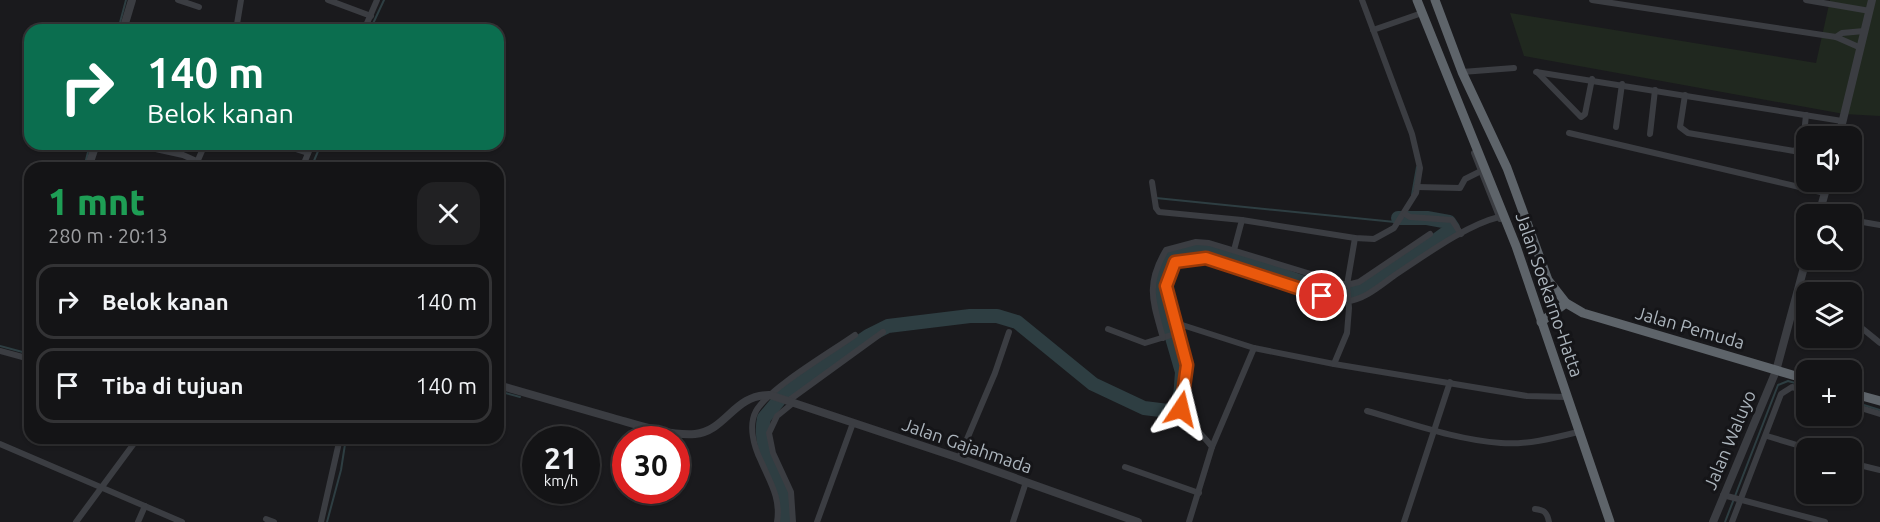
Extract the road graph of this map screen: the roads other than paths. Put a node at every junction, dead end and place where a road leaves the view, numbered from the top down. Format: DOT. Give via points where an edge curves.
graph roads {
  1 [pos="132,0"];
  2 [pos="178,0"];
  3 [pos="241,0"];
  4 [pos="328,0"];
  5 [pos="377,0"];
  6 [pos="1362,0"];
  7 [pos="1417,0"];
  8 [pos="1435,0"];
  9 [pos="1592,0"];
  10 [pos="1806,0"];
  11 [pos="1872,0"];
  12 [pos="199,7"];
  13 [pos="1870,11"];
  14 [pos="1422,13"];
  15 [pos="371,16"];
  16 [pos="125,24"];
  17 [pos="237,24"];
  18 [pos="367,24"];
  19 [pos="1373,30"];
  20 [pos="1864,31"];
  21 [pos="1836,37"];
  22 [pos="1861,48"];
  23 [pos="1514,68"];
  24 [pos="1462,72"];
  25 [pos="1592,79"];
  26 [pos="1622,84"];
  27 [pos="1655,90"];
  28 [pos="1685,94"];
  29 [pos="1806,115"];
  30 [pos="1842,121"];
  31 [pos="1841,126"];
  32 [pos="1616,128"];
  33 [pos="1569,133"];
  34 [pos="1650,134"];
  35 [pos="157,150"];
  36 [pos="202,150"];
  37 [pos="299,150"];
  38 [pos="309,150"];
  39 [pos="308,153"];
  40 [pos="198,160"];
  41 [pos="202,162"];
  42 [pos="305,162"];
  43 [pos="1485,177"];
  44 [pos="1152,182"];
  45 [pos="1418,187"];
  46 [pos="1825,193"];
  47 [pos="1821,204"];
  48 [pos="1499,212"];
  49 [pos="1403,217"];
  50 [pos="1242,220"];
  51 [pos="1862,222"];
  52 [pos="1880,225"];
  53 [pos="1460,232"];
  54 [pos="1430,234"];
  55 [pos="1355,238"];
  56 [pos="1234,250"];
  57 [pos="1167,251"];
  58 [pos="1174,262"];
  59 [pos="1803,270"];
  60 [pos="1346,286"];
  61 [pos="1346,299"];
  62 [pos="1566,303"];
  63 [pos="1541,322"];
  64 [pos="1176,323"];
  65 [pos="1108,329"];
  66 [pos="1863,329"];
  67 [pos="883,332"];
  68 [pos="1009,332"];
  69 [pos="1177,333"];
  70 [pos="855,335"];
  71 [pos="1164,338"];
  72 [pos="1880,343"];
  73 [pos="1254,348"];
  74 [pos="0,351"];
  75 [pos="24,357"];
  76 [pos="1335,364"];
  77 [pos="1776,370"];
  78 [pos="1796,377"];
  79 [pos="1450,382"];
  80 [pos="504,387"];
  81 [pos="1796,388"];
  82 [pos="1862,396"];
  83 [pos="1566,397"];
  84 [pos="767,400"];
  85 [pos="1880,401"];
  86 [pos="788,402"];
  87 [pos="1862,408"];
  88 [pos="1367,411"];
  89 [pos="1880,414"];
  90 [pos="851,429"];
  91 [pos="1436,430"];
  92 [pos="1578,432"];
  93 [pos="1767,436"];
  94 [pos="0,444"];
  95 [pos="131,444"];
  96 [pos="339,444"];
  97 [pos="1796,445"];
  98 [pos="1212,447"];
  99 [pos="958,458"];
  100 [pos="1862,466"];
  101 [pos="1125,467"];
  102 [pos="1880,470"];
  103 [pos="100,487"];
  104 [pos="1023,487"];
  105 [pos="1199,493"];
  106 [pos="1726,496"];
  107 [pos="1739,500"];
  108 [pos="145,506"];
  109 [pos="1534,509"];
  110 [pos="164,514"];
  111 [pos="266,519"];
  112 [pos="1189,521"];
  113 [pos="76,522"];
  114 [pos="138,522"];
  115 [pos="161,522"];
  116 [pos="182,522"];
  117 [pos="274,522"];
  118 [pos="321,522"];
  119 [pos="777,522"];
  120 [pos="793,522"];
  121 [pos="817,522"];
  122 [pos="1013,522"];
  123 [pos="1138,522"];
  124 [pos="1404,522"];
  125 [pos="1549,522"];
  126 [pos="1610,522"];
  127 [pos="1713,522"];
  128 [pos="1732,522"];
  129 [pos="1825,522"];
  1 -- 16 [label="street"];
  2 -- 12 [label="street"];
  3 -- 17 [label="street"];
  4 -- 15 [label="street"];
  5 -- 15 [label="street"];
  6 -- 19 [label="street"];
  7 -- 14 [label="highway, Jalan Soekarno-Hatta"];
  8 -- 24 [label="highway, Jalan Soekarno-Hatta"];
  9 -- 21 [label="street"];
  10 -- 13 [label="street"];
  11 -- 13 [label="street"];
  13 -- 20 [label="street"];
  14 -- 19 [label="street"];
  14 -- 43 [label="highway, Jalan Soekarno-Hatta"];
  15 -- 18 [label="street"];
  19 -- 45 [label="street" via="1412,134 1420,165"];
  20 -- 21 [label="street"];
  20 -- 22 [label="street"];
  21 -- 22 [label="street"];
  22 -- 30 [label="street"];
  23 -- 24 [label="street"];
  24 -- 62 [label="highway, Jalan Soekarno-Hatta" via="1519,199 1548,280"];
  25 -- 25 [label="street" via="1548,73 1536,72 1581,117 1586,114"];
  25 -- 26 [label="street"];
  26 -- 27 [label="street"];
  26 -- 32 [label="street"];
  27 -- 28 [label="street"];
  27 -- 34 [label="street"];
  28 -- 29 [label="street"];
  28 -- 29 [label="street" via="1680,128 1688,133 1794,151 1803,144"];
  29 -- 30 [label="street"];
  30 -- 31 [label="street"];
  33 -- 46 [label="street"];
  35 -- 40 [label="street"];
  36 -- 40 [label="street"];
  37 -- 39 [label="street"];
  38 -- 39 [label="street"];
  39 -- 42 [label="street"];
  40 -- 41 [label="street"];
  43 -- 45 [label="street" via="1465,179 1460,188"];
  43 -- 48 [label="highway, Jalan Soekarno-Hatta"];
  44 -- 50 [label="street" via="1159,212"];
  45 -- 49 [label="street"];
  46 -- 47 [label="street"];
  48 -- 53 [label="street"];
  48 -- 63 [label="highway, Jalan Soekarno-Hatta"];
  49 -- 53 [label="street" via="1452,220"];
  49 -- 55 [label="street" via="1383,236"];
  50 -- 55 [label="street"];
  50 -- 56 [label="street"];
  51 -- 52 [label="street"];
  53 -- 61 [label="street" via="1373,290 1357,299"];
  54 -- 60 [label="street" via="1359,282"];
  55 -- 60 [label="street"];
  56 -- 57 [label="street" via="1196,242"];
  56 -- 60 [label="street"];
  57 -- 58 [label="street"];
  57 -- 71 [label="street" via="1151,286"];
  58 -- 61 [label="street" via="1206,258 1322,296"];
  58 -- 64 [label="street" via="1166,286"];
  59 -- 77 [label="street, Jalan Waluyo"];
  60 -- 61 [label="street"];
  61 -- 76 [label="street" via="1347,333"];
  62 -- 63 [label="highway"];
  62 -- 77 [label="highway, Jalan Pemuda" via="1583,314"];
  63 -- 83 [label="highway, Jalan Soekarno-Hatta"];
  64 -- 69 [label="street"];
  64 -- 73 [label="street"];
  65 -- 71 [label="street" via="1145,343"];
  66 -- 72 [label="street"];
  67 -- 86 [label="street"];
  68 -- 99 [label="street"];
  69 -- 71 [label="street"];
  69 -- 98 [label="street" via="1188,372 1181,409"];
  70 -- 84 [label="street"];
  73 -- 76 [label="street"];
  73 -- 98 [label="street"];
  74 -- 75 [label="street"];
  76 -- 79 [label="street"];
  77 -- 78 [label="highway, Jalan Pemuda"];
  77 -- 106 [label="street, Jalan Waluyo"];
  79 -- 83 [label="street" via="1527,396"];
  79 -- 91 [label="street"];
  80 -- 84 [label="street" via="647,427 695,434 706,431 746,399 755,395"];
  81 -- 93 [label="street" via="1784,390"];
  82 -- 85 [label="highway"];
  83 -- 92 [label="highway, Jalan Soekarno-Hatta"];
  84 -- 86 [label="street, Jalan Gajahmada"];
  84 -- 119 [label="street" via="753,419 753,436 776,493"];
  86 -- 90 [label="street, Jalan Gajahmada"];
  86 -- 120 [label="street" via="769,433 773,453 791,492"];
  87 -- 89 [label="street"];
  88 -- 91 [label="street"];
  90 -- 99 [label="street, Jalan Gajahmada"];
  90 -- 121 [label="street"];
  91 -- 92 [label="street" via="1501,443 1551,439"];
  91 -- 124 [label="street"];
  92 -- 126 [label="highway, Jalan Soekarno-Hatta"];
  93 -- 97 [label="street"];
  93 -- 107 [label="street"];
  94 -- 103 [label="street"];
  95 -- 103 [label="street"];
  96 -- 118 [label="street"];
  98 -- 105 [label="street"];
  99 -- 104 [label="street, Jalan Gajahmada"];
  100 -- 102 [label="street"];
  101 -- 105 [label="street"];
  103 -- 108 [label="street"];
  103 -- 113 [label="street"];
  104 -- 122 [label="street"];
  104 -- 123 [label="street, Jalan Gajahmada"];
  105 -- 112 [label="street"];
  106 -- 107 [label="street"];
  106 -- 127 [label="street, Jalan Waluyo"];
  107 -- 128 [label="street"];
  107 -- 129 [label="street"];
  108 -- 110 [label="street"];
  108 -- 114 [label="street"];
  109 -- 125 [label="street" via="1548,514"];
  110 -- 115 [label="street"];
  110 -- 116 [label="street"];
  111 -- 117 [label="street"];
}
